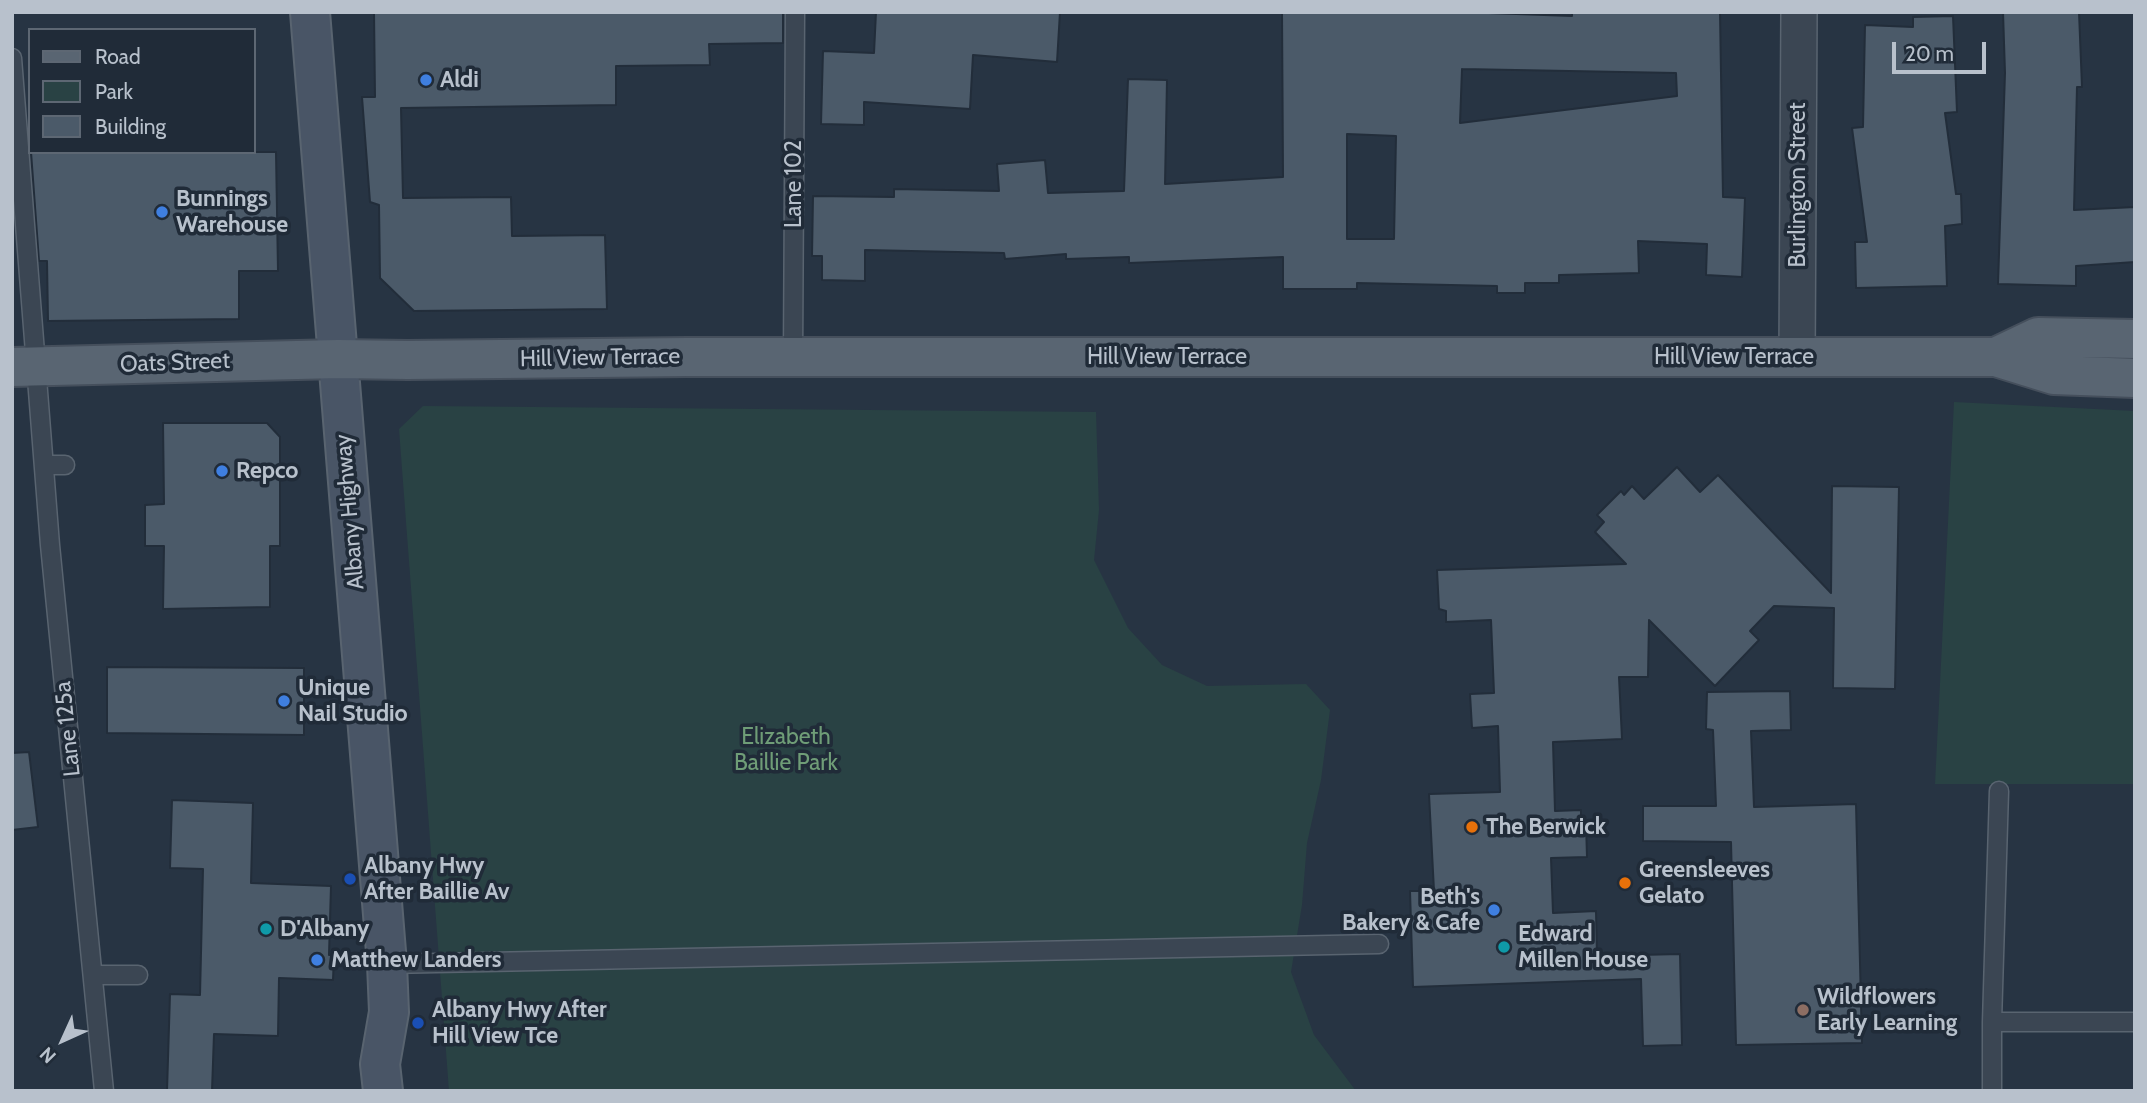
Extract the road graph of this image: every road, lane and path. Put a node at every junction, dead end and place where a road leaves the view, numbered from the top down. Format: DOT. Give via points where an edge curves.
graph roads {
  1 [pos="310,12"];
  2 [pos="795,12"];
  3 [pos="1799,12"];
  4 [pos="12,58"];
  5 [pos="2135,339"];
  6 [pos="793,357"];
  7 [pos="1797,357"];
  8 [pos="1996,357"];
  9 [pos="338,359"];
  10 [pos="25,367"];
  11 [pos="2135,378"];
  12 [pos="44,465"];
  13 [pos="65,465"];
  14 [pos="1999,791"];
  15 [pos="1379,944"];
  16 [pos="387,964"];
  17 [pos="93,975"];
  18 [pos="138,975"];
  19 [pos="389,1012"];
  20 [pos="2135,1022"];
  21 [pos="1992,1023"];
  22 [pos="104,1091"];
  23 [pos="383,1091"];
  24 [pos="410,1091"];
  25 [pos="1992,1091"];
  1 -- 9 [label="main road, Albany Highway"];
  2 -- 6 [label="lane, Lane 102"];
  3 -- 7 [label="street, Burlington Street"];
  4 -- 10 [label="lane, Lane 125a"];
  5 -- 8 [label="main road, Hill View Terrace" via="2038,337"];
  6 -- 7 [label="main road, Hill View Terrace"];
  6 -- 9 [label="main road, Hill View Terrace"];
  7 -- 8 [label="main road, Hill View Terrace"];
  8 -- 11 [label="main road, Hill View Terrace" via="2054,374"];
  9 -- 10 [label="main road, Oats Street"];
  9 -- 16 [label="main road, Albany Highway"];
  10 -- 12 [label="lane, Lane 125a"];
  12 -- 13 [label="lane"];
  12 -- 17 [label="lane, Lane 125a"];
  14 -- 21 [label="lane"];
  15 -- 16 [label="lane"];
  16 -- 19 [label="main road, Albany Highway"];
  17 -- 18 [label="lane"];
  17 -- 22 [label="lane, Lane 125a"];
  19 -- 23 [label="main road, Albany Highway" via="380,1064"];
  19 -- 24 [label="main road, Albany Highway" via="407,1062"];
  20 -- 21 [label="lane"];
  21 -- 25 [label="lane"];
}
